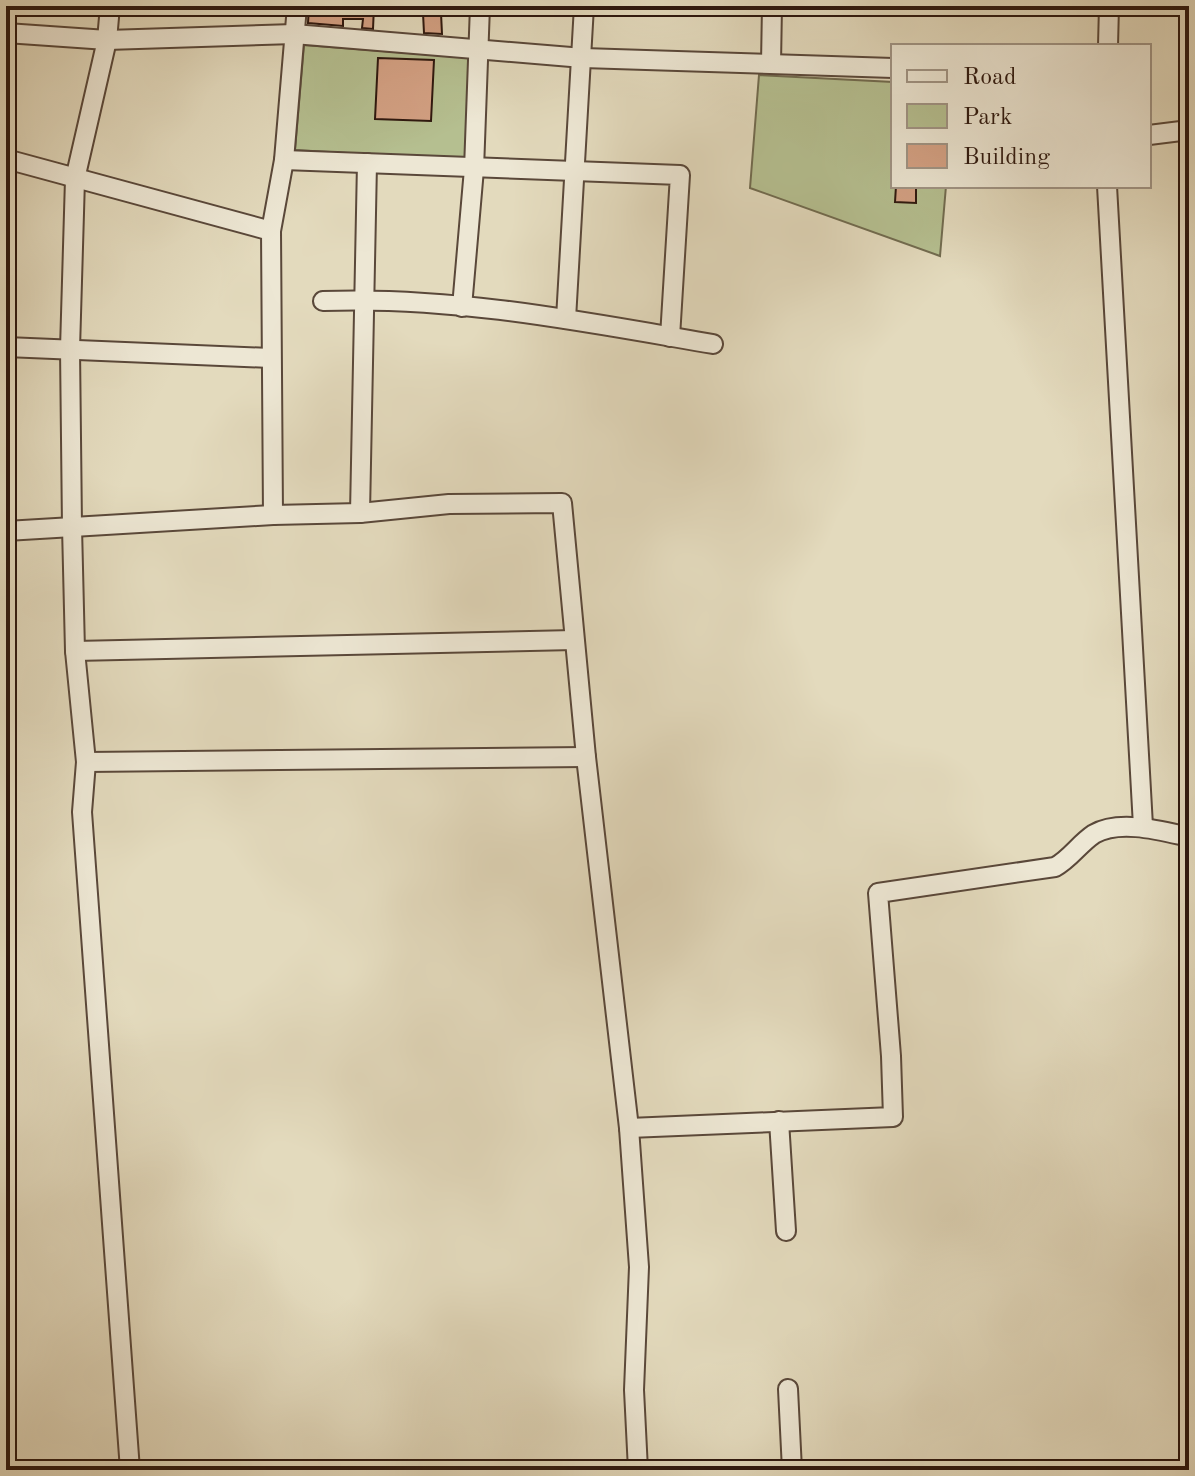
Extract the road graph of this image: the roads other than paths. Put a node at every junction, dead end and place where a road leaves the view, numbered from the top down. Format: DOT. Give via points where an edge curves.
graph roads {
  1 [pos="110,6"];
  2 [pos="297,6"];
  3 [pos="480,6"];
  4 [pos="584,6"];
  5 [pos="772,6"];
  6 [pos="1109,6"];
  7 [pos="6,33"];
  8 [pos="294,34"];
  9 [pos="107,40"];
  10 [pos="1108,44"];
  11 [pos="479,51"];
  12 [pos="583,58"];
  13 [pos="771,63"];
  14 [pos="891,68"];
  15 [pos="1189,130"];
  16 [pos="1151,135"];
  17 [pos="6,159"];
  18 [pos="284,160"];
  19 [pos="367,163"];
  20 [pos="474,169"];
  21 [pos="575,173"];
  22 [pos="75,179"];
  23 [pos="1107,188"];
  24 [pos="271,231"];
  25 [pos="364,299"];
  26 [pos="323,301"];
  27 [pos="462,307"];
  28 [pos="566,319"];
  29 [pos="670,337"];
  30 [pos="713,344"];
  31 [pos="6,347"];
  32 [pos="70,349"];
  33 [pos="270,358"];
  34 [pos="360,513"];
  35 [pos="273,515"];
  36 [pos="72,527"];
  37 [pos="6,531"];
  38 [pos="574,640"];
  39 [pos="75,651"];
  40 [pos="586,757"];
  41 [pos="86,762"];
  42 [pos="1143,826"];
  43 [pos="1189,837"];
  44 [pos="779,1121"];
  45 [pos="629,1128"];
  46 [pos="786,1231"];
  47 [pos="788,1389"];
  48 [pos="130,1470"];
  49 [pos="638,1470"];
  50 [pos="792,1470"];
  1 -- 9 [label="street"];
  2 -- 8 [label="street"];
  3 -- 11 [label="street"];
  4 -- 12 [label="street"];
  5 -- 13 [label="street"];
  6 -- 10 [label="street"];
  7 -- 9 [label="street"];
  8 -- 9 [label="street"];
  8 -- 11 [label="street"];
  8 -- 18 [label="street"];
  9 -- 22 [label="street"];
  11 -- 12 [label="street"];
  11 -- 20 [label="street"];
  12 -- 13 [label="street"];
  12 -- 21 [label="street"];
  13 -- 14 [label="street"];
  15 -- 16 [label="street"];
  17 -- 22 [label="street"];
  18 -- 19 [label="street"];
  18 -- 24 [label="street"];
  19 -- 20 [label="street"];
  19 -- 25 [label="street"];
  20 -- 21 [label="street"];
  20 -- 27 [label="street"];
  21 -- 28 [label="street"];
  21 -- 29 [label="street" via="680,175"];
  22 -- 24 [label="street"];
  22 -- 32 [label="street"];
  23 -- 42 [label="street"];
  24 -- 33 [label="street"];
  25 -- 26 [label="street"];
  25 -- 27 [label="street"];
  25 -- 34 [label="street"];
  27 -- 28 [label="street"];
  28 -- 29 [label="street"];
  29 -- 30 [label="street"];
  31 -- 32 [label="street"];
  32 -- 33 [label="street"];
  32 -- 36 [label="street"];
  33 -- 35 [label="street"];
  34 -- 35 [label="street"];
  34 -- 38 [label="street" via="449,504 562,503"];
  35 -- 36 [label="street"];
  36 -- 37 [label="street"];
  36 -- 39 [label="street"];
  38 -- 39 [label="street"];
  38 -- 40 [label="street"];
  39 -- 41 [label="street"];
  40 -- 41 [label="street"];
  40 -- 45 [label="street"];
  41 -- 48 [label="street" via="82,812"];
  42 -- 43 [label="street"];
  42 -- 44 [label="street" via="1097,832 1055,867 878,893 893,1117"];
  44 -- 45 [label="street"];
  44 -- 46 [label="street"];
  45 -- 49 [label="street" via="639,1267 634,1390"];
  47 -- 50 [label="street"];
}
